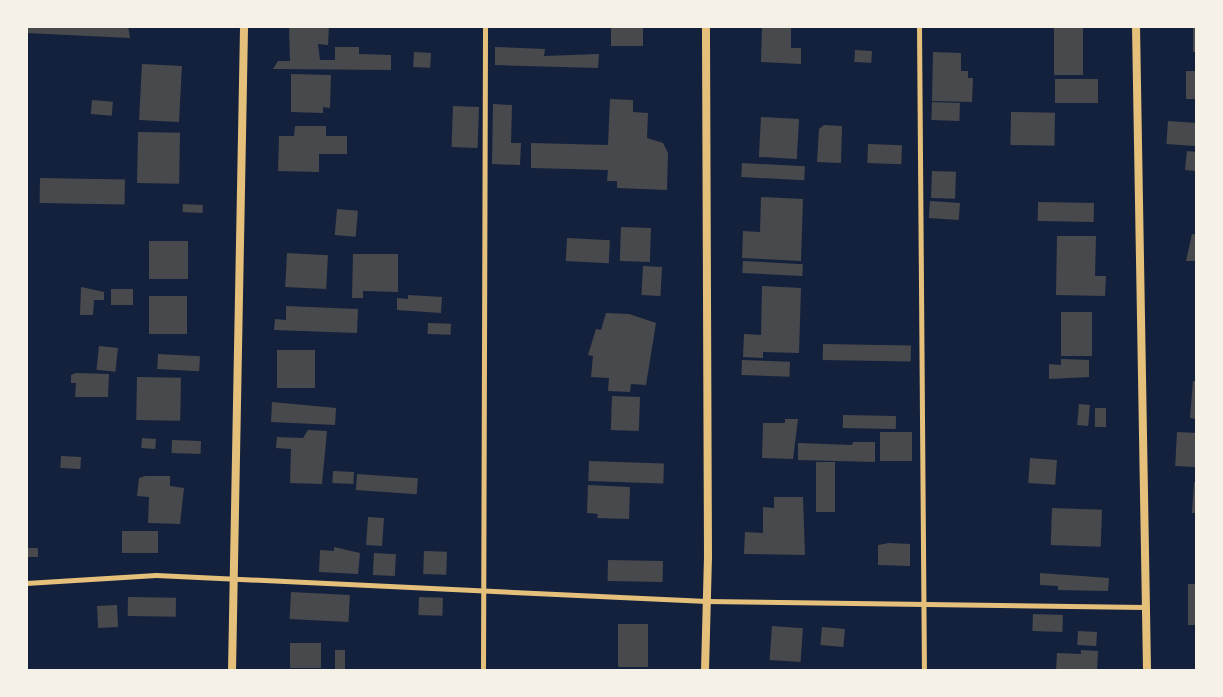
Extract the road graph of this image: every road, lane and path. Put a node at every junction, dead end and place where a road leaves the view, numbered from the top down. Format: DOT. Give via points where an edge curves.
graph roads {
  1 [pos="244,26"];
  2 [pos="485,26"];
  3 [pos="706,26"];
  4 [pos="919,26"];
  5 [pos="1136,26"];
  6 [pos="234,578"];
  7 [pos="26,583"];
  8 [pos="482,592"];
  9 [pos="706,601"];
  10 [pos="924,606"];
  11 [pos="1144,607"];
  12 [pos="232,671"];
  13 [pos="483,671"];
  14 [pos="705,671"];
  15 [pos="924,671"];
  16 [pos="1147,671"];
  1 -- 6 [label="street"];
  2 -- 8 [label="lane"];
  3 -- 9 [label="street"];
  4 -- 10 [label="lane"];
  5 -- 11 [label="street"];
  6 -- 7 [label="lane" via="156,575"];
  6 -- 8 [label="lane"];
  6 -- 12 [label="street"];
  8 -- 9 [label="lane"];
  8 -- 13 [label="lane"];
  9 -- 10 [label="lane"];
  9 -- 14 [label="street"];
  10 -- 11 [label="lane"];
  10 -- 15 [label="lane"];
  11 -- 16 [label="street"];
}
